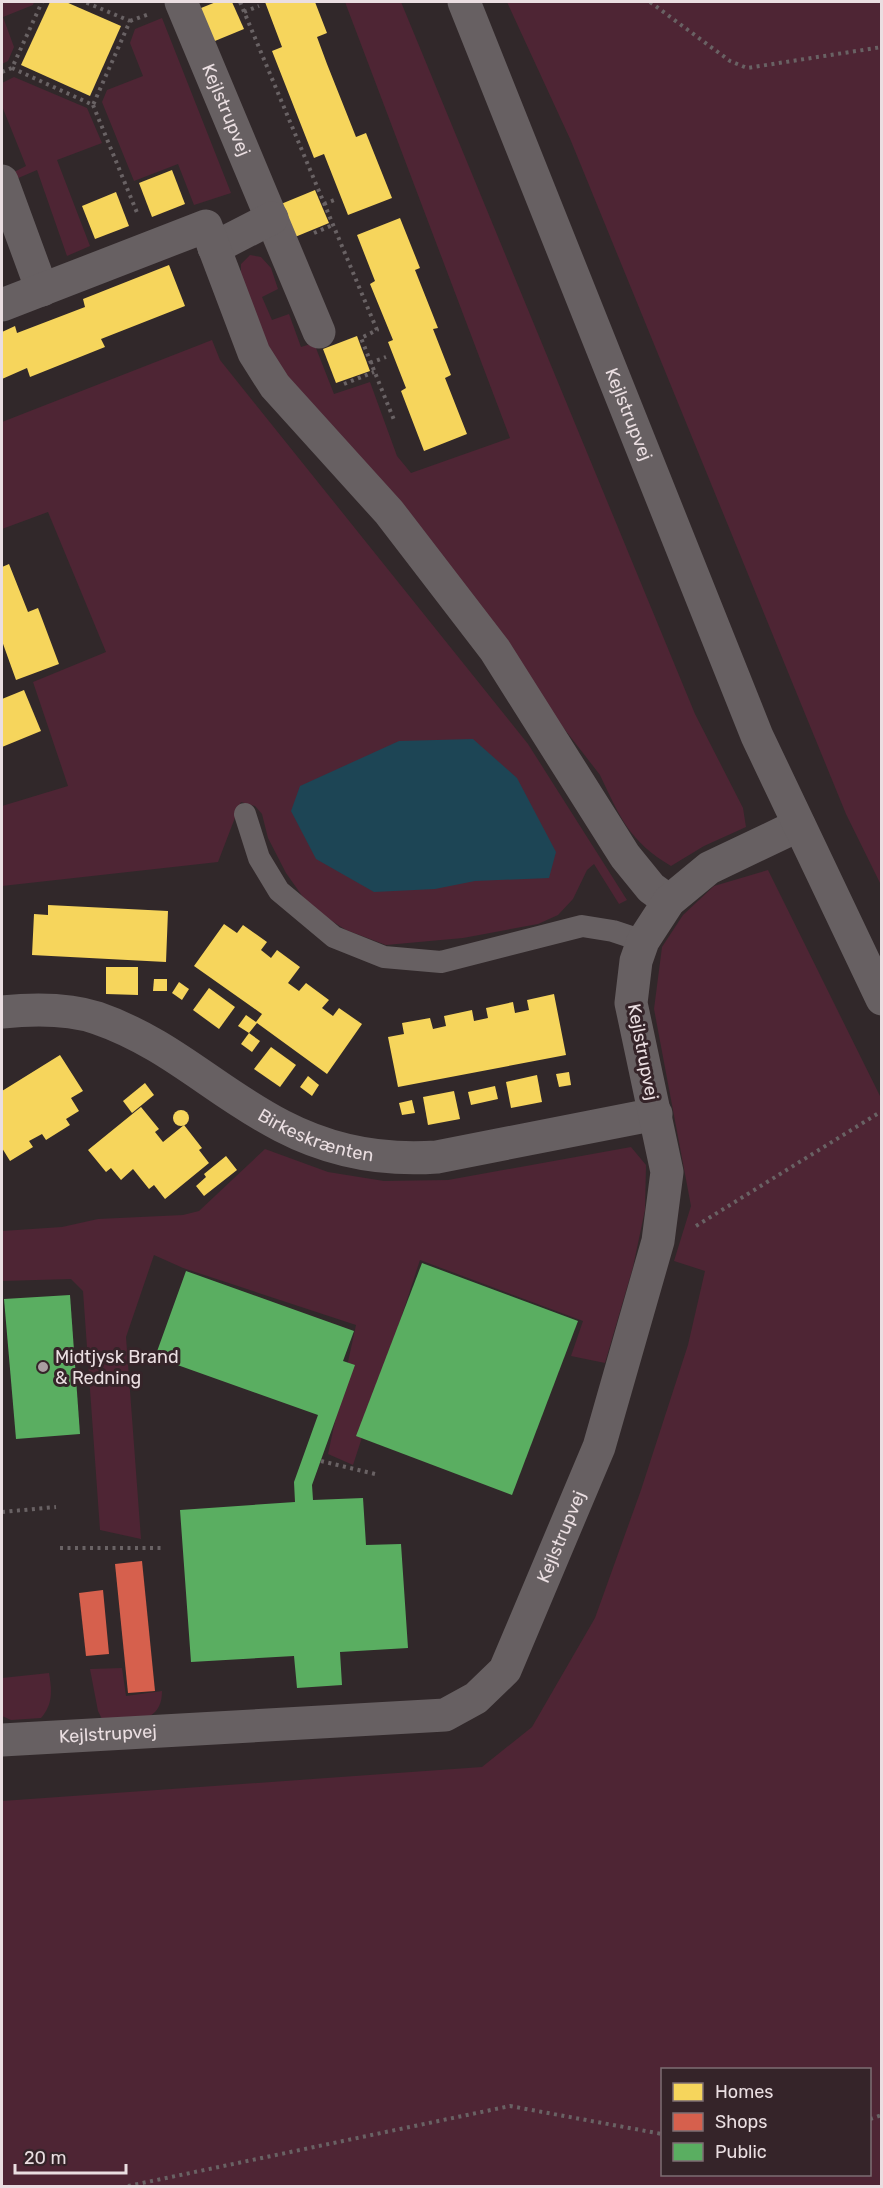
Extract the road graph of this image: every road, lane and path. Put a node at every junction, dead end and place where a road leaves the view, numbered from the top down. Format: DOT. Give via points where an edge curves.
graph roads {
  1 [pos="42,2"];
  2 [pos="85,2"];
  3 [pos="182,2"];
  4 [pos="240,2"];
  5 [pos="464,2"];
  6 [pos="650,2"];
  7 [pos="260,6"];
  8 [pos="244,12"];
  9 [pos="882,47"];
  10 [pos="12,68"];
  11 [pos="2,72"];
  12 [pos="93,105"];
  13 [pos="2,181"];
  14 [pos="337,199"];
  15 [pos="324,204"];
  16 [pos="272,218"];
  17 [pos="151,248"];
  18 [pos="214,248"];
  19 [pos="42,290"];
  20 [pos="2,305"];
  21 [pos="320,332"];
  22 [pos="386,357"];
  23 [pos="370,363"];
  24 [pos="374,372"];
  25 [pos="344,384"];
  26 [pos="394,420"];
  27 [pos="245,814"];
  28 [pos="799,825"];
  29 [pos="669,901"];
  30 [pos="643,941"];
  31 [pos="882,999"];
  32 [pos="2,1012"];
  33 [pos="882,1111"];
  34 [pos="656,1114"];
  35 [pos="658,1241"];
  36 [pos="321,1461"];
  37 [pos="375,1474"];
  38 [pos="56,1507"];
  39 [pos="2,1512"];
  40 [pos="60,1548"];
  41 [pos="165,1548"];
  42 [pos="2,1740"];
  43 [pos="661,2134"];
  44 [pos="128,2187"];
  1 -- 10 [label="path"];
  2 -- 12 [label="path" via="130,21"];
  3 -- 16 [label="street, Kejlstrupvej"];
  4 -- 8 [label="path"];
  5 -- 28 [label="street, Kejlstrupvej" via="757,736"];
  6 -- 9 [label="path" via="730,62 747,68"];
  7 -- 8 [label="path"];
  8 -- 15 [label="path"];
  10 -- 11 [label="path"];
  10 -- 12 [label="path"];
  12 -- 17 [label="path"];
  13 -- 19 [label="street"];
  14 -- 15 [label="path"];
  15 -- 23 [label="path" via="377,330 361,338"];
  16 -- 18 [label="street"];
  16 -- 21 [label="street, Kejlstrupvej"];
  17 -- 18 [label="street" via="206,226"];
  17 -- 19 [label="street"];
  18 -- 29 [label="street" via="254,353 275,386 389,512 495,650 625,856 651,888"];
  19 -- 20 [label="street"];
  22 -- 23 [label="path"];
  23 -- 24 [label="path"];
  24 -- 25 [label="path"];
  24 -- 26 [label="path"];
  27 -- 30 [label="lane" via="259,858 279,891 334,937 384,957 441,962 582,926"];
  28 -- 29 [label="street, Kejlstrupvej" via="710,868"];
  28 -- 31 [label="street, Kejlstrupvej"];
  29 -- 30 [label="street, Kejlstrupvej"];
  30 -- 34 [label="street, Kejlstrupvej" via="636,961 631,1003"];
  32 -- 34 [label="street, Birkeskrænten" via="37,1009 95,1017 167,1050 281,1126 327,1146 373,1157 437,1157"];
  33 -- 35 [label="path" via="678,1238"];
  34 -- 35 [label="street, Kejlstrupvej" via="667,1172"];
  35 -- 42 [label="street, Kejlstrupvej" via="599,1446 506,1670 476,1698 445,1715"];
  36 -- 37 [label="path"];
  38 -- 39 [label="path"];
  40 -- 41 [label="path"];
  43 -- 44 [label="path" via="510,2106"];
}
